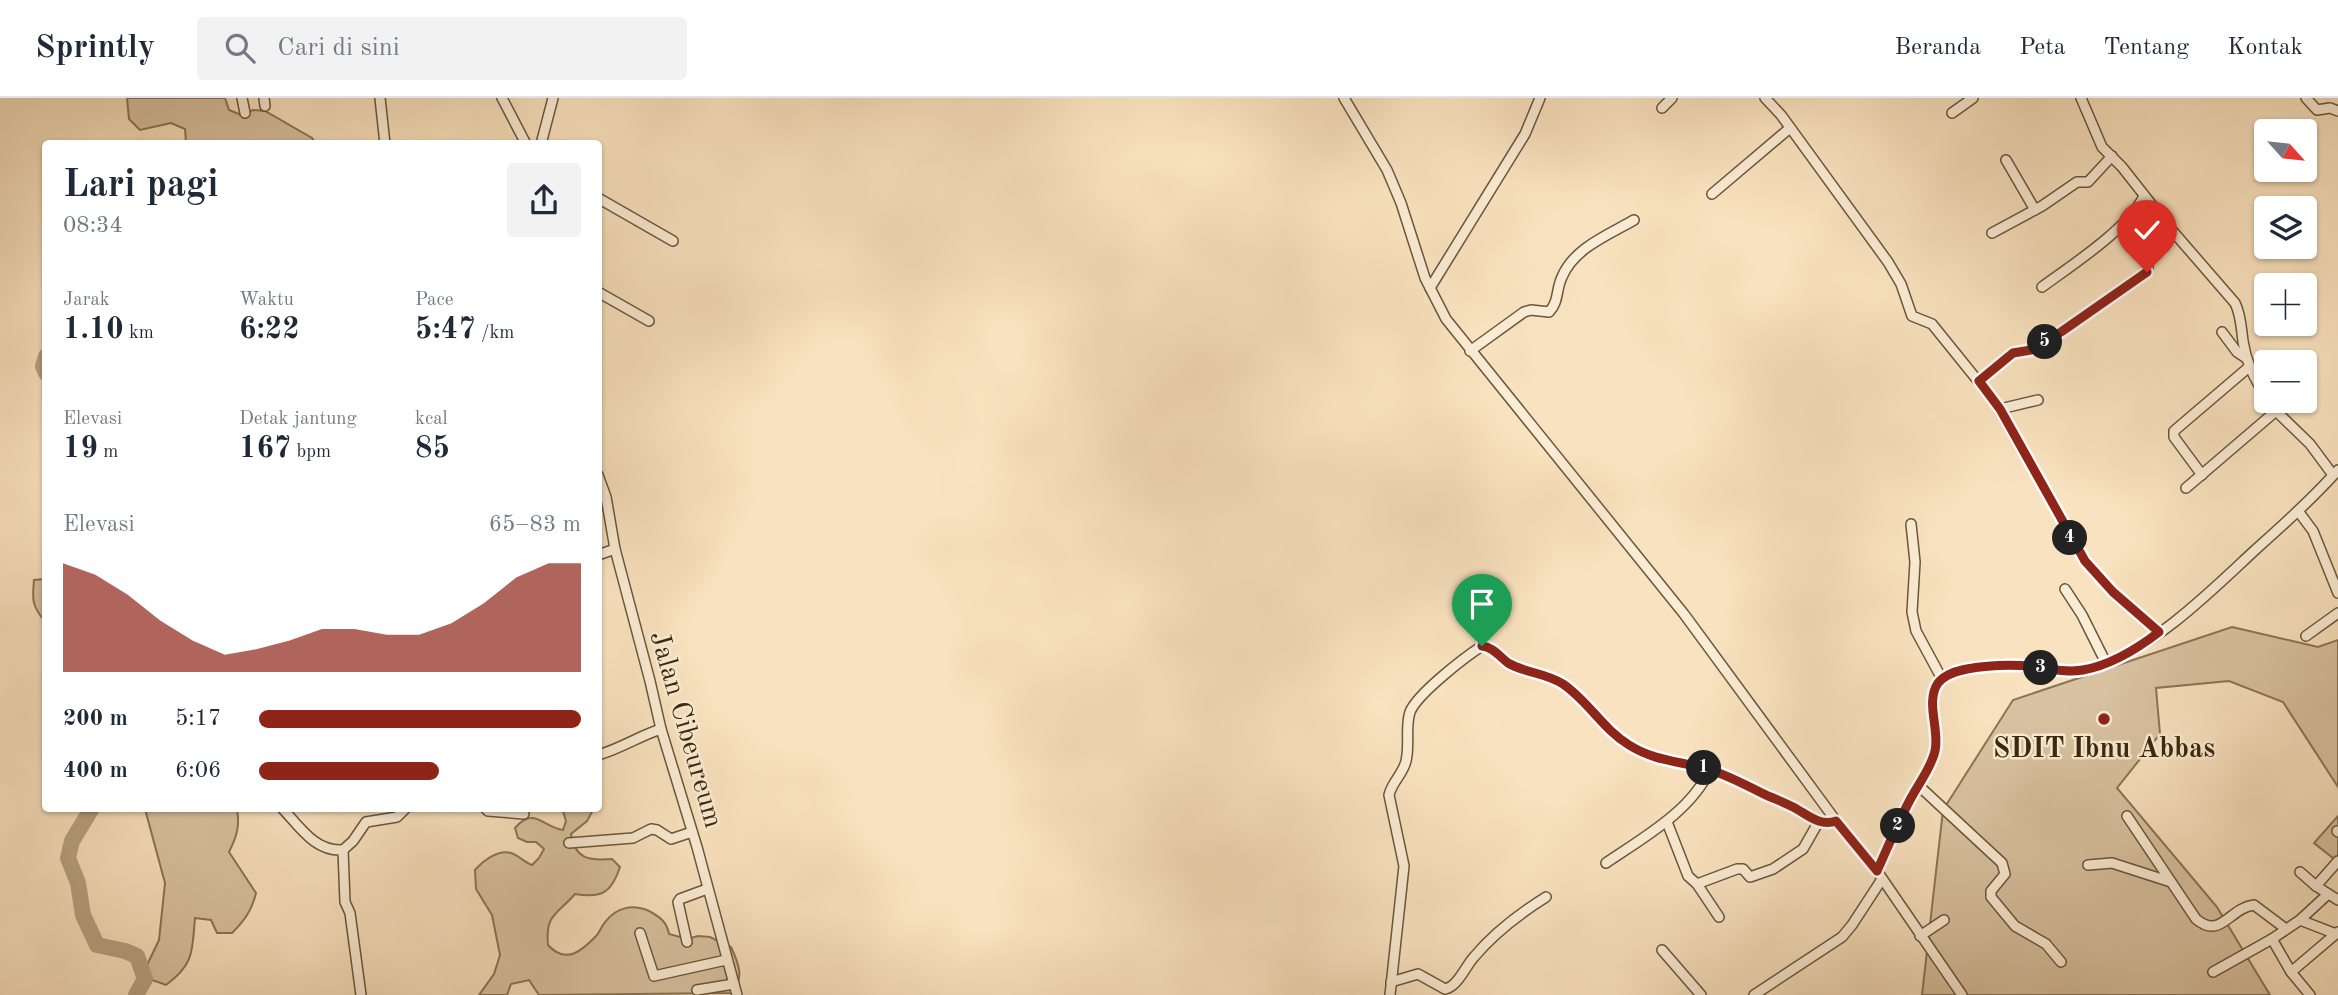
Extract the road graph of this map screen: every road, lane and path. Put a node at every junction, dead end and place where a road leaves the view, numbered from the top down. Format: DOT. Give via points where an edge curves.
graph roads {
  1 [pos="242,98"];
  2 [pos="380,98"];
  3 [pos="502,98"];
  4 [pos="553,98"];
  5 [pos="1344,98"];
  6 [pos="1540,98"];
  7 [pos="1672,98"];
  8 [pos="1765,98"];
  9 [pos="1973,98"];
  10 [pos="2081,98"];
  11 [pos="2306,98"];
  12 [pos="1662,108"];
  13 [pos="2338,111"];
  14 [pos="245,113"];
  15 [pos="1952,113"];
  16 [pos="1790,128"];
  17 [pos="385,140"];
  18 [pos="524,140"];
  19 [pos="542,140"];
  20 [pos="2112,156"];
  21 [pos="2006,160"];
  22 [pos="1712,194"];
  23 [pos="2144,196"];
  24 [pos="602,200"];
  25 [pos="2035,210"];
  26 [pos="1633,220"];
  27 [pos="2170,228"];
  28 [pos="1992,233"];
  29 [pos="673,241"];
  30 [pos="1430,288"];
  31 [pos="2042,288"];
  32 [pos="602,294"];
  33 [pos="649,321"];
  34 [pos="2221,332"];
  35 [pos="1469,351"];
  36 [pos="2248,363"];
  37 [pos="2254,374"];
  38 [pos="1979,381"];
  39 [pos="2038,400"];
  40 [pos="2000,409"];
  41 [pos="2274,413"];
  42 [pos="2278,413"];
  43 [pos="2336,472"];
  44 [pos="2202,475"];
  45 [pos="602,486"];
  46 [pos="2186,488"];
  47 [pos="2298,511"];
  48 [pos="1911,524"];
  49 [pos="615,549"];
  50 [pos="602,554"];
  51 [pos="2065,589"];
  52 [pos="2338,593"];
  53 [pos="2338,613"];
  54 [pos="2159,632"];
  55 [pos="2306,636"];
  56 [pos="2106,663"];
  57 [pos="1942,678"];
  58 [pos="661,729"];
  59 [pos="602,754"];
  60 [pos="1710,769"];
  61 [pos="1919,786"];
  62 [pos="286,812"];
  63 [pos="402,812"];
  64 [pos="500,812"];
  65 [pos="524,814"];
  66 [pos="2127,816"];
  67 [pos="1819,821"];
  68 [pos="1836,821"];
  69 [pos="1667,822"];
  70 [pos="692,832"];
  71 [pos="569,843"];
  72 [pos="343,850"];
  73 [pos="2338,861"];
  74 [pos="1606,863"];
  75 [pos="2088,865"];
  76 [pos="2300,872"];
  77 [pos="1880,875"];
  78 [pos="2171,882"];
  79 [pos="1697,884"];
  80 [pos="2316,886"];
  81 [pos="707,889"];
  82 [pos="2327,895"];
  83 [pos="1546,897"];
  84 [pos="2338,900"];
  85 [pos="1720,917"];
  86 [pos="1944,920"];
  87 [pos="2300,920"];
  88 [pos="2286,929"];
  89 [pos="640,933"];
  90 [pos="2337,933"];
  91 [pos="1920,936"];
  92 [pos="2272,939"];
  93 [pos="687,942"];
  94 [pos="1662,950"];
  95 [pos="726,960"];
  96 [pos="2061,962"];
  97 [pos="2213,972"];
  98 [pos="2291,972"];
  99 [pos="1391,982"];
  100 [pos="734,984"];
  101 [pos="697,990"];
  102 [pos="1757,994"];
  103 [pos="361,995"];
  104 [pos="737,995"];
  105 [pos="1390,995"];
  106 [pos="1701,995"];
  107 [pos="1962,995"];
  108 [pos="2310,995"];
  1 -- 14 [label="street"];
  2 -- 17 [label="street"];
  3 -- 18 [label="street"];
  4 -- 19 [label="street"];
  5 -- 30 [label="street" via="1395,187"];
  6 -- 30 [label="street" via="1525,134"];
  7 -- 12 [label="street"];
  8 -- 16 [label="street"];
  9 -- 15 [label="street"];
  10 -- 20 [label="street" via="2099,142"];
  11 -- 13 [label="street" via="2317,110"];
  16 -- 22 [label="street"];
  16 -- 38 [label="street" via="1895,273 1911,314 1932,324"];
  20 -- 23 [label="street"];
  20 -- 25 [label="street" via="2088,182 2077,182"];
  21 -- 25 [label="street"];
  23 -- 27 [label="street"];
  23 -- 31 [label="street" via="2137,210"];
  24 -- 29 [label="street"];
  25 -- 28 [label="street"];
  26 -- 35 [label="street" via="1571,261 1549,312 1524,312"];
  27 -- 36 [label="street" via="2235,303"];
  27 -- 38 [label="street" via="2145,249 2145,273 2061,332 2031,350 2013,353"];
  30 -- 35 [label="street"];
  32 -- 33 [label="street"];
  34 -- 36 [label="street"];
  35 -- 68 [label="street" via="1684,614"];
  36 -- 37 [label="street"];
  36 -- 44 [label="street" via="2174,431 2174,438"];
  38 -- 40 [label="street"];
  39 -- 40 [label="street"];
  40 -- 54 [label="street" via="2085,561"];
  41 -- 44 [label="street"];
  42 -- 43 [label="street"];
  43 -- 47 [label="street"];
  44 -- 46 [label="street"];
  45 -- 49 [label="street, Jalan Cibeureum"];
  47 -- 52 [label="street" via="2313,531"];
  47 -- 54 [label="street"];
  48 -- 57 [label="street" via="1915,562 1912,612 1916,631"];
  49 -- 50 [label="street"];
  49 -- 58 [label="street, Jalan Cibeureum"];
  51 -- 56 [label="street"];
  53 -- 55 [label="street"];
  54 -- 56 [label="street"];
  56 -- 57 [label="street" via="2072,671 1992,665"];
  57 -- 61 [label="street" via="1934,695 1935,752"];
  58 -- 59 [label="street"];
  58 -- 70 [label="street, Jalan Cibeureum"];
  60 -- 67 [label="street"];
  60 -- 69 [label="street"];
  60 -- 99 [label="street" via="1662,760 1631,747 1563,684 1508,663 1488,647 1479,648 1426,693 1410,713 1407,757 1389,794 1404,866"];
  61 -- 77 [label="street"];
  61 -- 96 [label="street" via="2005,867 2004,878 1991,897 2015,926 2046,944"];
  62 -- 72 [label="street" via="312,841 332,851"];
  63 -- 72 [label="street" via="396,818 366,822"];
  64 -- 65 [label="street"];
  66 -- 78 [label="street"];
  67 -- 68 [label="street"];
  67 -- 79 [label="street" via="1803,849 1773,869 1750,877 1737,869"];
  68 -- 77 [label="street"];
  69 -- 74 [label="street"];
  69 -- 79 [label="street" via="1688,876"];
  70 -- 71 [label="street" via="671,839 650,829 633,838"];
  70 -- 81 [label="street, Jalan Cibeureum"];
  72 -- 103 [label="street" via="345,902"];
  73 -- 80 [label="street"];
  75 -- 78 [label="street" via="2122,865"];
  76 -- 80 [label="street"];
  77 -- 91 [label="street"];
  77 -- 102 [label="street" via="1842,937"];
  78 -- 88 [label="street" via="2196,919 2207,926 2217,926 2254,905"];
  79 -- 85 [label="street"];
  80 -- 82 [label="street"];
  81 -- 93 [label="street" via="678,902"];
  81 -- 95 [label="street, Jalan Cibeureum"];
  82 -- 84 [label="street"];
  82 -- 87 [label="street"];
  83 -- 99 [label="street" via="1503,927 1452,986 1445,989 1418,974"];
  86 -- 91 [label="street"];
  87 -- 88 [label="street"];
  87 -- 90 [label="street"];
  88 -- 92 [label="street"];
  89 -- 95 [label="street" via="650,977"];
  90 -- 98 [label="street"];
  91 -- 107 [label="street"];
  92 -- 97 [label="street"];
  92 -- 98 [label="street"];
  94 -- 106 [label="street"];
  95 -- 100 [label="street, Jalan Cibeureum"];
  98 -- 108 [label="street"];
  99 -- 105 [label="street"];
  100 -- 101 [label="street"];
  100 -- 104 [label="street, Jalan Cibeureum"];
}
